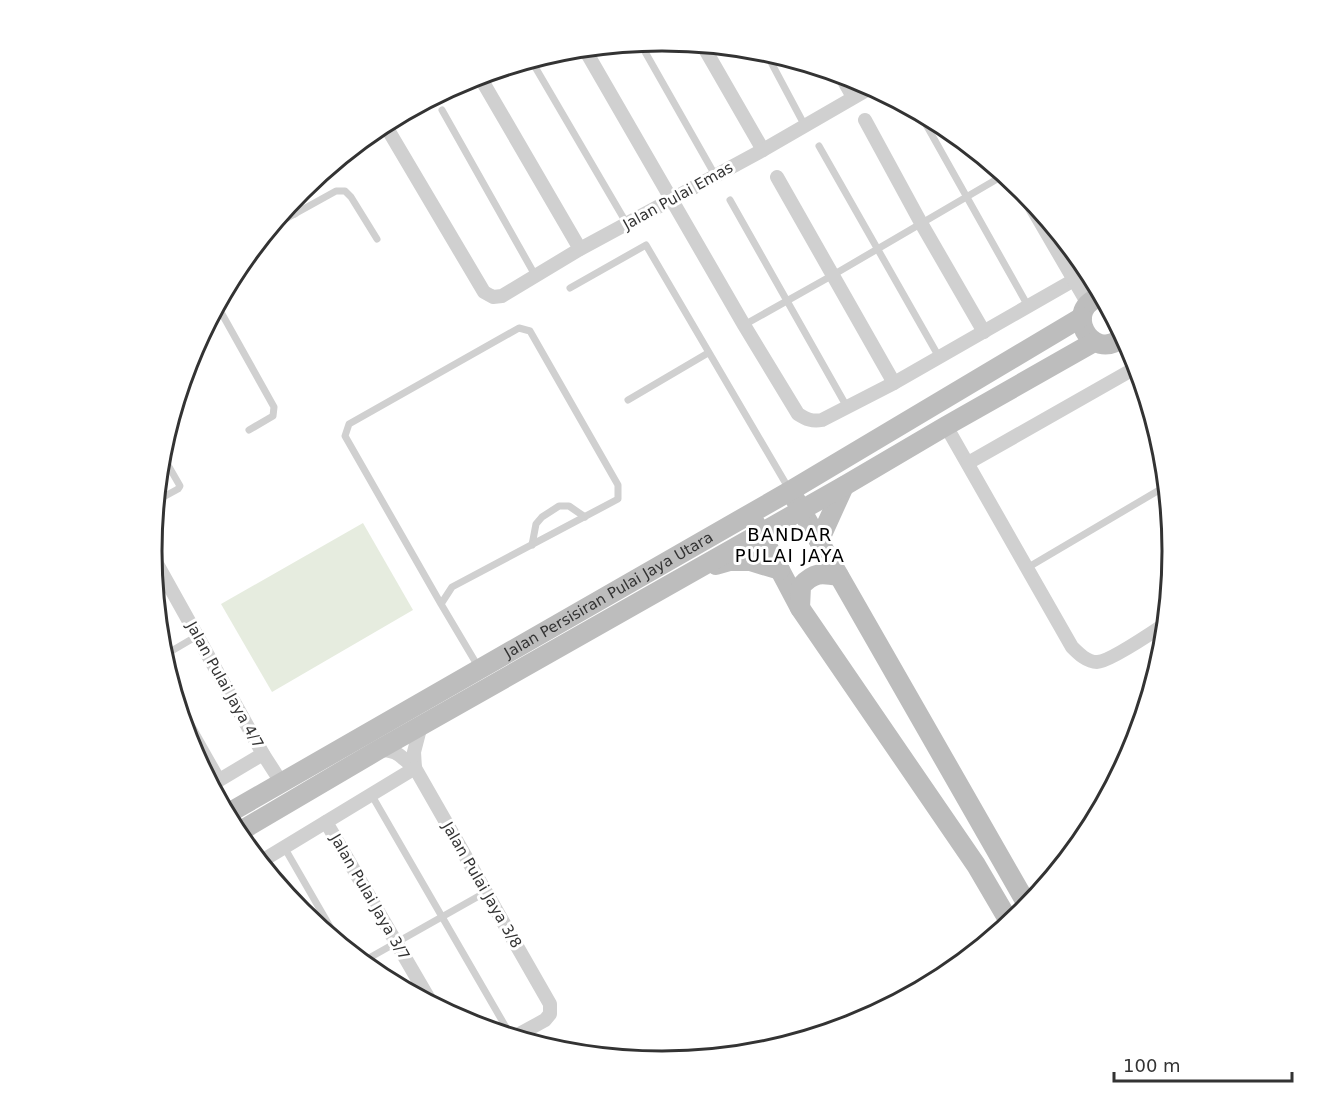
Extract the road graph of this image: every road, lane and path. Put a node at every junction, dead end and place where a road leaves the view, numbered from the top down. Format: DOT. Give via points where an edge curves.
graph roads {
  1 [pos="645,52"];
  2 [pos="707,53"];
  3 [pos="589,56"];
  4 [pos="772,64"];
  5 [pos="535,67"];
  6 [pos="484,84"];
  7 [pos="848,87"];
  8 [pos="861,93"];
  9 [pos="854,97"];
  10 [pos="442,110"];
  11 [pos="865,120"];
  12 [pos="805,126"];
  13 [pos="928,128"];
  14 [pos="389,132"];
  15 [pos="819,146"];
  16 [pos="763,150"];
  17 [pos="715,175"];
  18 [pos="777,177"];
  19 [pos="997,179"];
  20 [pos="967,197"];
  21 [pos="672,200"];
  22 [pos="730,200"];
  23 [pos="295,214"];
  24 [pos="290,217"];
  25 [pos="921,223"];
  26 [pos="627,224"];
  27 [pos="1044,228"];
  28 [pos="377,239"];
  29 [pos="580,249"];
  30 [pos="877,249"];
  31 [pos="536,275"];
  32 [pos="833,275"];
  33 [pos="1074,280"];
  34 [pos="570,288"];
  35 [pos="787,301"];
  36 [pos="1028,306"];
  37 [pos="1090,306"];
  38 [pos="222,314"];
  39 [pos="744,324"];
  40 [pos="984,332"];
  41 [pos="1094,342"];
  42 [pos="1116,342"];
  43 [pos="708,353"];
  44 [pos="939,357"];
  45 [pos="1128,372"];
  46 [pos="894,383"];
  47 [pos="628,400"];
  48 [pos="848,407"];
  49 [pos="946,426"];
  50 [pos="249,430"];
  51 [pos="968,463"];
  52 [pos="169,468"];
  53 [pos="844,486"];
  54 [pos="1158,490"];
  55 [pos="790,491"];
  56 [pos="165,496"];
  57 [pos="801,510"];
  58 [pos="750,514"];
  59 [pos="585,517"];
  60 [pos="760,534"];
  61 [pos="819,541"];
  62 [pos="532,545"];
  63 [pos="1027,568"];
  64 [pos="698,569"];
  65 [pos="780,570"];
  66 [pos="163,574"];
  67 [pos="839,576"];
  68 [pos="441,603"];
  69 [pos="800,608"];
  70 [pos="1156,630"];
  71 [pos="197,636"];
  72 [pos="172,651"];
  73 [pos="479,669"];
  74 [pos="421,725"];
  75 [pos="378,750"];
  76 [pos="263,754"];
  77 [pos="415,768"];
  78 [pos="219,781"];
  79 [pos="281,782"];
  80 [pos="371,794"];
  81 [pos="234,810"];
  82 [pos="326,822"];
  83 [pos="245,828"];
  84 [pos="284,847"];
  85 [pos="267,858"];
  86 [pos="486,892"];
  87 [pos="1023,897"];
  88 [pos="1005,915"];
  89 [pos="443,916"];
  90 [pos="328,923"];
  91 [pos="397,942"];
  92 [pos="371,957"];
  93 [pos="424,990"];
  94 [pos="506,1026"];
  95 [pos="524,1031"];
  1 -- 17 [label="lane"];
  2 -- 16 [label="street"];
  3 -- 21 [label="street"];
  4 -- 12 [label="lane"];
  5 -- 26 [label="lane"];
  6 -- 29 [label="street"];
  7 -- 9 [label="street"];
  8 -- 9 [label="street, Jalan Pulai Emas"];
  9 -- 12 [label="street, Jalan Pulai Emas"];
  10 -- 31 [label="lane"];
  11 -- 25 [label="street"];
  12 -- 16 [label="street, Jalan Pulai Emas"];
  13 -- 20 [label="lane"];
  14 -- 31 [label="street, Jalan Pulai Emas" via="484,292 502,296"];
  15 -- 30 [label="lane"];
  16 -- 17 [label="street, Jalan Pulai Emas"];
  17 -- 21 [label="street, Jalan Pulai Emas"];
  18 -- 32 [label="street"];
  19 -- 20 [label="lane"];
  20 -- 25 [label="lane"];
  20 -- 36 [label="lane"];
  21 -- 26 [label="street, Jalan Pulai Emas"];
  21 -- 39 [label="street"];
  22 -- 35 [label="lane"];
  23 -- 24 [label="lane"];
  23 -- 28 [label="lane" via="336,191 345,191"];
  25 -- 30 [label="lane"];
  25 -- 40 [label="street"];
  26 -- 29 [label="street, Jalan Pulai Emas"];
  27 -- 33 [label="street"];
  29 -- 31 [label="street, Jalan Pulai Emas"];
  30 -- 32 [label="lane"];
  30 -- 44 [label="lane"];
  32 -- 35 [label="lane"];
  32 -- 46 [label="street"];
  33 -- 36 [label="street"];
  33 -- 37 [label="street"];
  34 -- 43 [label="lane" via="646,245"];
  35 -- 39 [label="lane"];
  35 -- 48 [label="lane"];
  36 -- 40 [label="street"];
  37 -- 41 [label="main road" via="1084,331"];
  37 -- 55 [label="main road, Jalan Persisiran Pulai Jaya Utara"];
  38 -- 50 [label="lane" via="274,407 273,416"];
  39 -- 48 [label="street" via="798,414 807,420 822,420"];
  40 -- 44 [label="street"];
  41 -- 42 [label="main road"];
  41 -- 49 [label="main road, Jalan Persisiran Pulai Jaya Utara"];
  43 -- 47 [label="lane"];
  43 -- 55 [label="lane"];
  44 -- 46 [label="street"];
  45 -- 51 [label="street"];
  46 -- 48 [label="street"];
  49 -- 51 [label="street"];
  49 -- 53 [label="main road, Jalan Persisiran Pulai Jaya Utara"];
  51 -- 63 [label="street"];
  52 -- 56 [label="lane" via="180,486"];
  53 -- 57 [label="main road, Jalan Persisiran Pulai Jaya Utara"];
  53 -- 61 [label="main road"];
  54 -- 63 [label="lane"];
  55 -- 57 [label="main road"];
  55 -- 58 [label="main road, Jalan Persisiran Pulai Jaya Utara"];
  57 -- 60 [label="main road, Jalan Persisiran Pulai Jaya Utara"];
  57 -- 61 [label="main road"];
  58 -- 60 [label="main road"];
  58 -- 73 [label="main road, Jalan Persisiran Pulai Jaya Utara"];
  59 -- 62 [label="lane"];
  59 -- 62 [label="lane" via="569,506 559,506 536,524"];
  59 -- 68 [label="lane" via="618,498 618,485 530,331 519,328 349,424 345,436"];
  60 -- 64 [label="main road, Jalan Persisiran Pulai Jaya Utara"];
  60 -- 65 [label="main road"];
  61 -- 67 [label="main road"];
  62 -- 68 [label="lane" via="452,587"];
  63 -- 70 [label="street" via="1072,647 1084,658 1097,662 1110,657"];
  64 -- 65 [label="main road" via="730,561 750,561"];
  64 -- 74 [label="main road, Jalan Persisiran Pulai Jaya Utara"];
  65 -- 69 [label="main road"];
  66 -- 71 [label="street, Jalan Pulai Jaya 4/7"];
  67 -- 69 [label="main road" via="811,576 801,586"];
  67 -- 87 [label="main road"];
  68 -- 73 [label="lane"];
  69 -- 88 [label="main road" via="976,865"];
  71 -- 72 [label="lane"];
  71 -- 76 [label="street, Jalan Pulai Jaya 4/7"];
  73 -- 79 [label="main road, Jalan Persisiran Pulai Jaya Utara"];
  74 -- 75 [label="main road, Jalan Persisiran Pulai Jaya Utara"];
  74 -- 77 [label="street" via="414,752"];
  75 -- 77 [label="street" via="397,753"];
  75 -- 83 [label="main road, Jalan Persisiran Pulai Jaya Utara"];
  76 -- 78 [label="street"];
  76 -- 79 [label="street, Jalan Pulai Jaya 4/7"];
  77 -- 80 [label="street"];
  77 -- 86 [label="street, Jalan Pulai Jaya 3/8"];
  79 -- 81 [label="main road, Jalan Persisiran Pulai Jaya Utara"];
  80 -- 82 [label="street"];
  80 -- 89 [label="lane"];
  82 -- 84 [label="street"];
  82 -- 91 [label="street, Jalan Pulai Jaya 3/7"];
  84 -- 85 [label="street"];
  84 -- 90 [label="lane"];
  86 -- 89 [label="lane"];
  86 -- 95 [label="street, Jalan Pulai Jaya 3/8" via="549,1004 550,1014 545,1020"];
  89 -- 91 [label="lane"];
  89 -- 94 [label="lane"];
  91 -- 92 [label="lane"];
  91 -- 93 [label="street, Jalan Pulai Jaya 3/7"];
}
